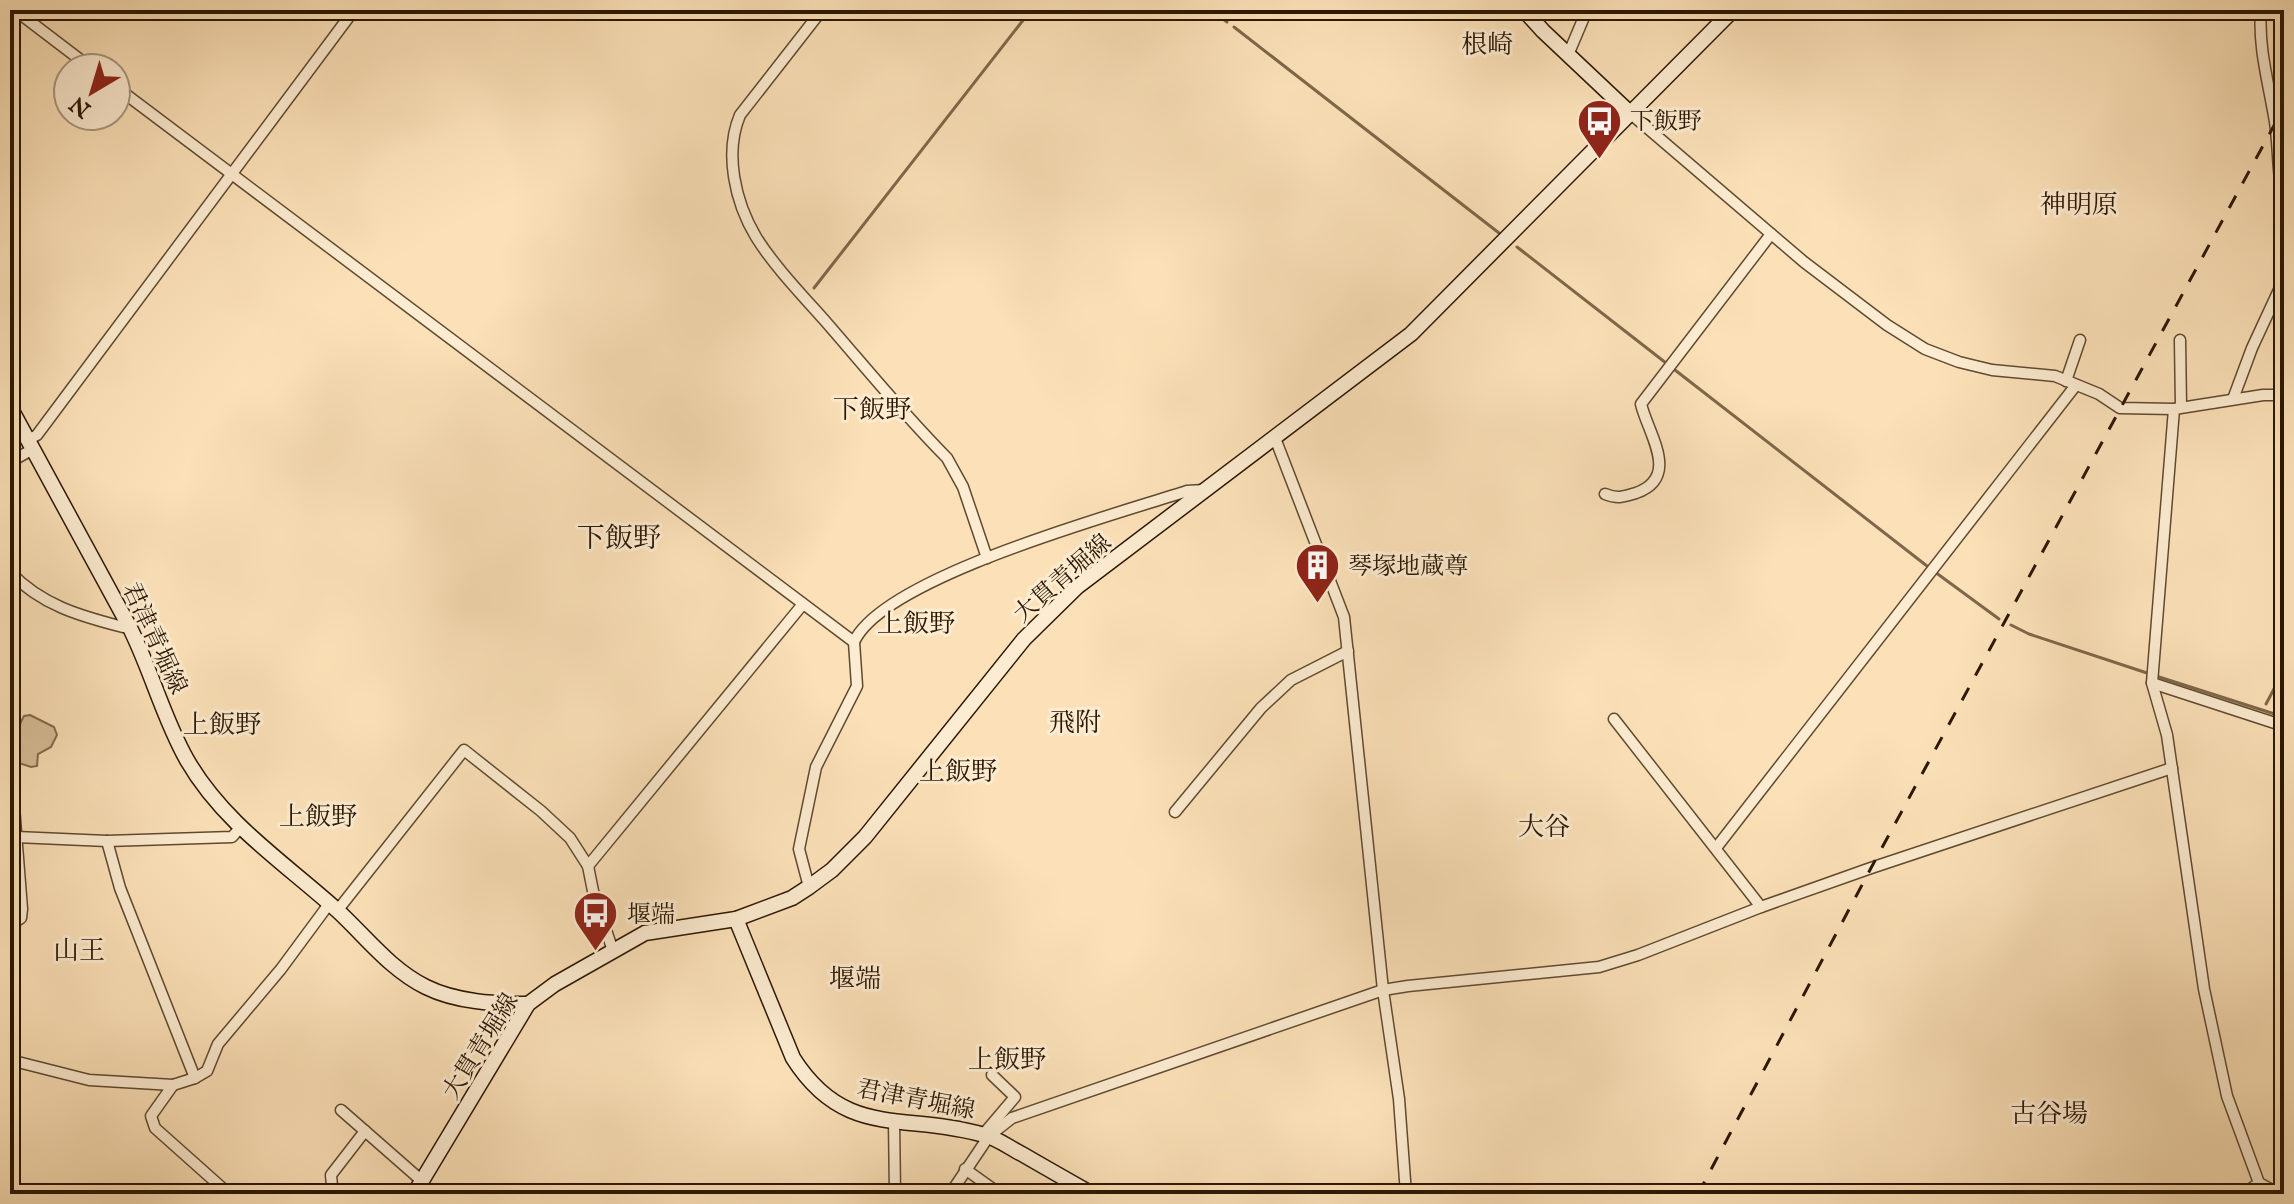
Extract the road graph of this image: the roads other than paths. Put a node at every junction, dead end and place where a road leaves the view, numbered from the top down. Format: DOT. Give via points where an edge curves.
graph roads {
  1 [pos="15,10"];
  2 [pos="354,10"];
  3 [pos="822,10"];
  4 [pos="1524,10"];
  5 [pos="1587,10"];
  6 [pos="1733,10"];
  7 [pos="2261,10"];
  8 [pos="70,52"];
  9 [pos="1568,55"];
  10 [pos="132,99"];
  11 [pos="1631,114"];
  12 [pos="230,175"];
  13 [pos="2284,203"];
  14 [pos="1771,234"];
  15 [pos="2284,279"];
  16 [pos="2080,340"];
  17 [pos="2180,340"];
  18 [pos="2071,383"];
  19 [pos="2284,395"];
  20 [pos="2233,399"];
  21 [pos="10,407"];
  22 [pos="2177,408"];
  23 [pos="1275,438"];
  24 [pos="31,445"];
  25 [pos="10,462"];
  26 [pos="1206,490"];
  27 [pos="1605,494"];
  28 [pos="987,558"];
  29 [pos="10,572"];
  30 [pos="803,604"];
  31 [pos="129,626"];
  32 [pos="854,642"];
  33 [pos="1348,651"];
  34 [pos="2152,683"];
  35 [pos="1614,719"];
  36 [pos="2284,726"];
  37 [pos="10,756"];
  38 [pos="2172,768"];
  39 [pos="1175,812"];
  40 [pos="240,828"];
  41 [pos="16,837"];
  42 [pos="107,841"];
  43 [pos="1716,848"];
  44 [pos="588,866"];
  45 [pos="15,869"];
  46 [pos="809,887"];
  47 [pos="1761,907"];
  48 [pos="333,908"];
  49 [pos="736,919"];
  50 [pos="10,925"];
  51 [pos="613,951"];
  52 [pos="1383,990"];
  53 [pos="528,1004"];
  54 [pos="10,1060"];
  55 [pos="992,1075"];
  56 [pos="195,1078"];
  57 [pos="173,1085"];
  58 [pos="341,1110"];
  59 [pos="894,1121"];
  60 [pos="365,1131"];
  61 [pos="986,1135"];
  62 [pos="965,1169"];
  63 [pos="2259,1183"];
  64 [pos="418,1188"];
  65 [pos="894,1189"];
  66 [pos="229,1194"];
  67 [pos="342,1194"];
  68 [pos="904,1194"];
  69 [pos="950,1194"];
  70 [pos="1000,1194"];
  71 [pos="1092,1194"];
  72 [pos="1406,1194"];
  73 [pos="2243,1194"];
  74 [pos="2279,1194"];
  1 -- 8 [label="street"];
  2 -- 12 [label="street"];
  3 -- 28 [label="street" via="740,115 734,129 735,184 756,237 947,458 963,487"];
  4 -- 9 [label="main road"];
  5 -- 9 [label="street"];
  6 -- 11 [label="main road, 大貫青堀線"];
  7 -- 13 [label="street" via="2259,34"];
  9 -- 11 [label="main road"];
  10 -- 12 [label="street"];
  11 -- 14 [label="street"];
  11 -- 23 [label="main road, 大貫青堀線" via="1423,323"];
  12 -- 24 [label="street"];
  12 -- 30 [label="street"];
  14 -- 18 [label="street" via="1847,296 1925,349 1981,367"];
  14 -- 27 [label="street" via="1641,404 1653,435 1657,480 1650,488 1618,499"];
  15 -- 20 [label="street"];
  16 -- 18 [label="street"];
  17 -- 22 [label="street"];
  18 -- 22 [label="street" via="2120,408"];
  18 -- 43 [label="street"];
  19 -- 20 [label="street"];
  20 -- 22 [label="street"];
  21 -- 24 [label="main road, 君津青堀線"];
  22 -- 34 [label="street"];
  23 -- 26 [label="main road, 大貫青堀線"];
  23 -- 33 [label="street" via="1344,617"];
  24 -- 25 [label="street"];
  24 -- 31 [label="main road, 君津青堀線"];
  26 -- 28 [label="street" via="1187,491"];
  26 -- 46 [label="main road, 大貫青堀線" via="1046,615 865,837"];
  28 -- 32 [label="street" via="938,577 898,601 868,623"];
  29 -- 31 [label="street" via="26,590 77,616"];
  30 -- 32 [label="street"];
  30 -- 44 [label="street"];
  31 -- 40 [label="main road, 君津青堀線" via="187,760"];
  32 -- 46 [label="street" via="857,686 816,767 799,849"];
  33 -- 39 [label="street" via="1291,680"];
  33 -- 52 [label="street"];
  34 -- 36 [label="street"];
  34 -- 38 [label="street"];
  35 -- 43 [label="street"];
  37 -- 41 [label="street"];
  38 -- 47 [label="street"];
  38 -- 63 [label="street" via="2204,989 2227,1096"];
  40 -- 42 [label="street" via="232,837"];
  40 -- 48 [label="main road, 君津青堀線"];
  41 -- 42 [label="street"];
  41 -- 45 [label="street"];
  42 -- 56 [label="street" via="120,888"];
  43 -- 47 [label="street"];
  44 -- 48 [label="street" via="570,838 464,750"];
  44 -- 51 [label="street"];
  45 -- 50 [label="street" via="21,918"];
  46 -- 49 [label="main road, 大貫青堀線"];
  47 -- 52 [label="street" via="1599,967"];
  48 -- 53 [label="main road, 君津青堀線" via="392,964 426,987 456,997"];
  48 -- 56 [label="street" via="218,1044 207,1071"];
  49 -- 51 [label="main road, 大貫青堀線" via="654,930"];
  49 -- 59 [label="main road, 君津青堀線" via="804,1076 852,1113"];
  51 -- 53 [label="main road, 大貫青堀線"];
  52 -- 61 [label="street" via="1012,1118"];
  52 -- 72 [label="street"];
  53 -- 64 [label="main road, 大貫青堀線"];
  54 -- 57 [label="street" via="89,1080"];
  55 -- 61 [label="street" via="1014,1093 1015,1100"];
  56 -- 57 [label="street"];
  57 -- 66 [label="street" via="151,1116 155,1128"];
  58 -- 60 [label="street"];
  59 -- 61 [label="main road, 君津青堀線"];
  59 -- 65 [label="street"];
  60 -- 64 [label="street"];
  60 -- 67 [label="street" via="331,1175 332,1186"];
  61 -- 62 [label="street"];
  61 -- 71 [label="main road, 君津青堀線"];
  62 -- 69 [label="street"];
  62 -- 70 [label="street"];
  63 -- 73 [label="street"];
  63 -- 74 [label="street"];
  65 -- 68 [label="street"];
}
